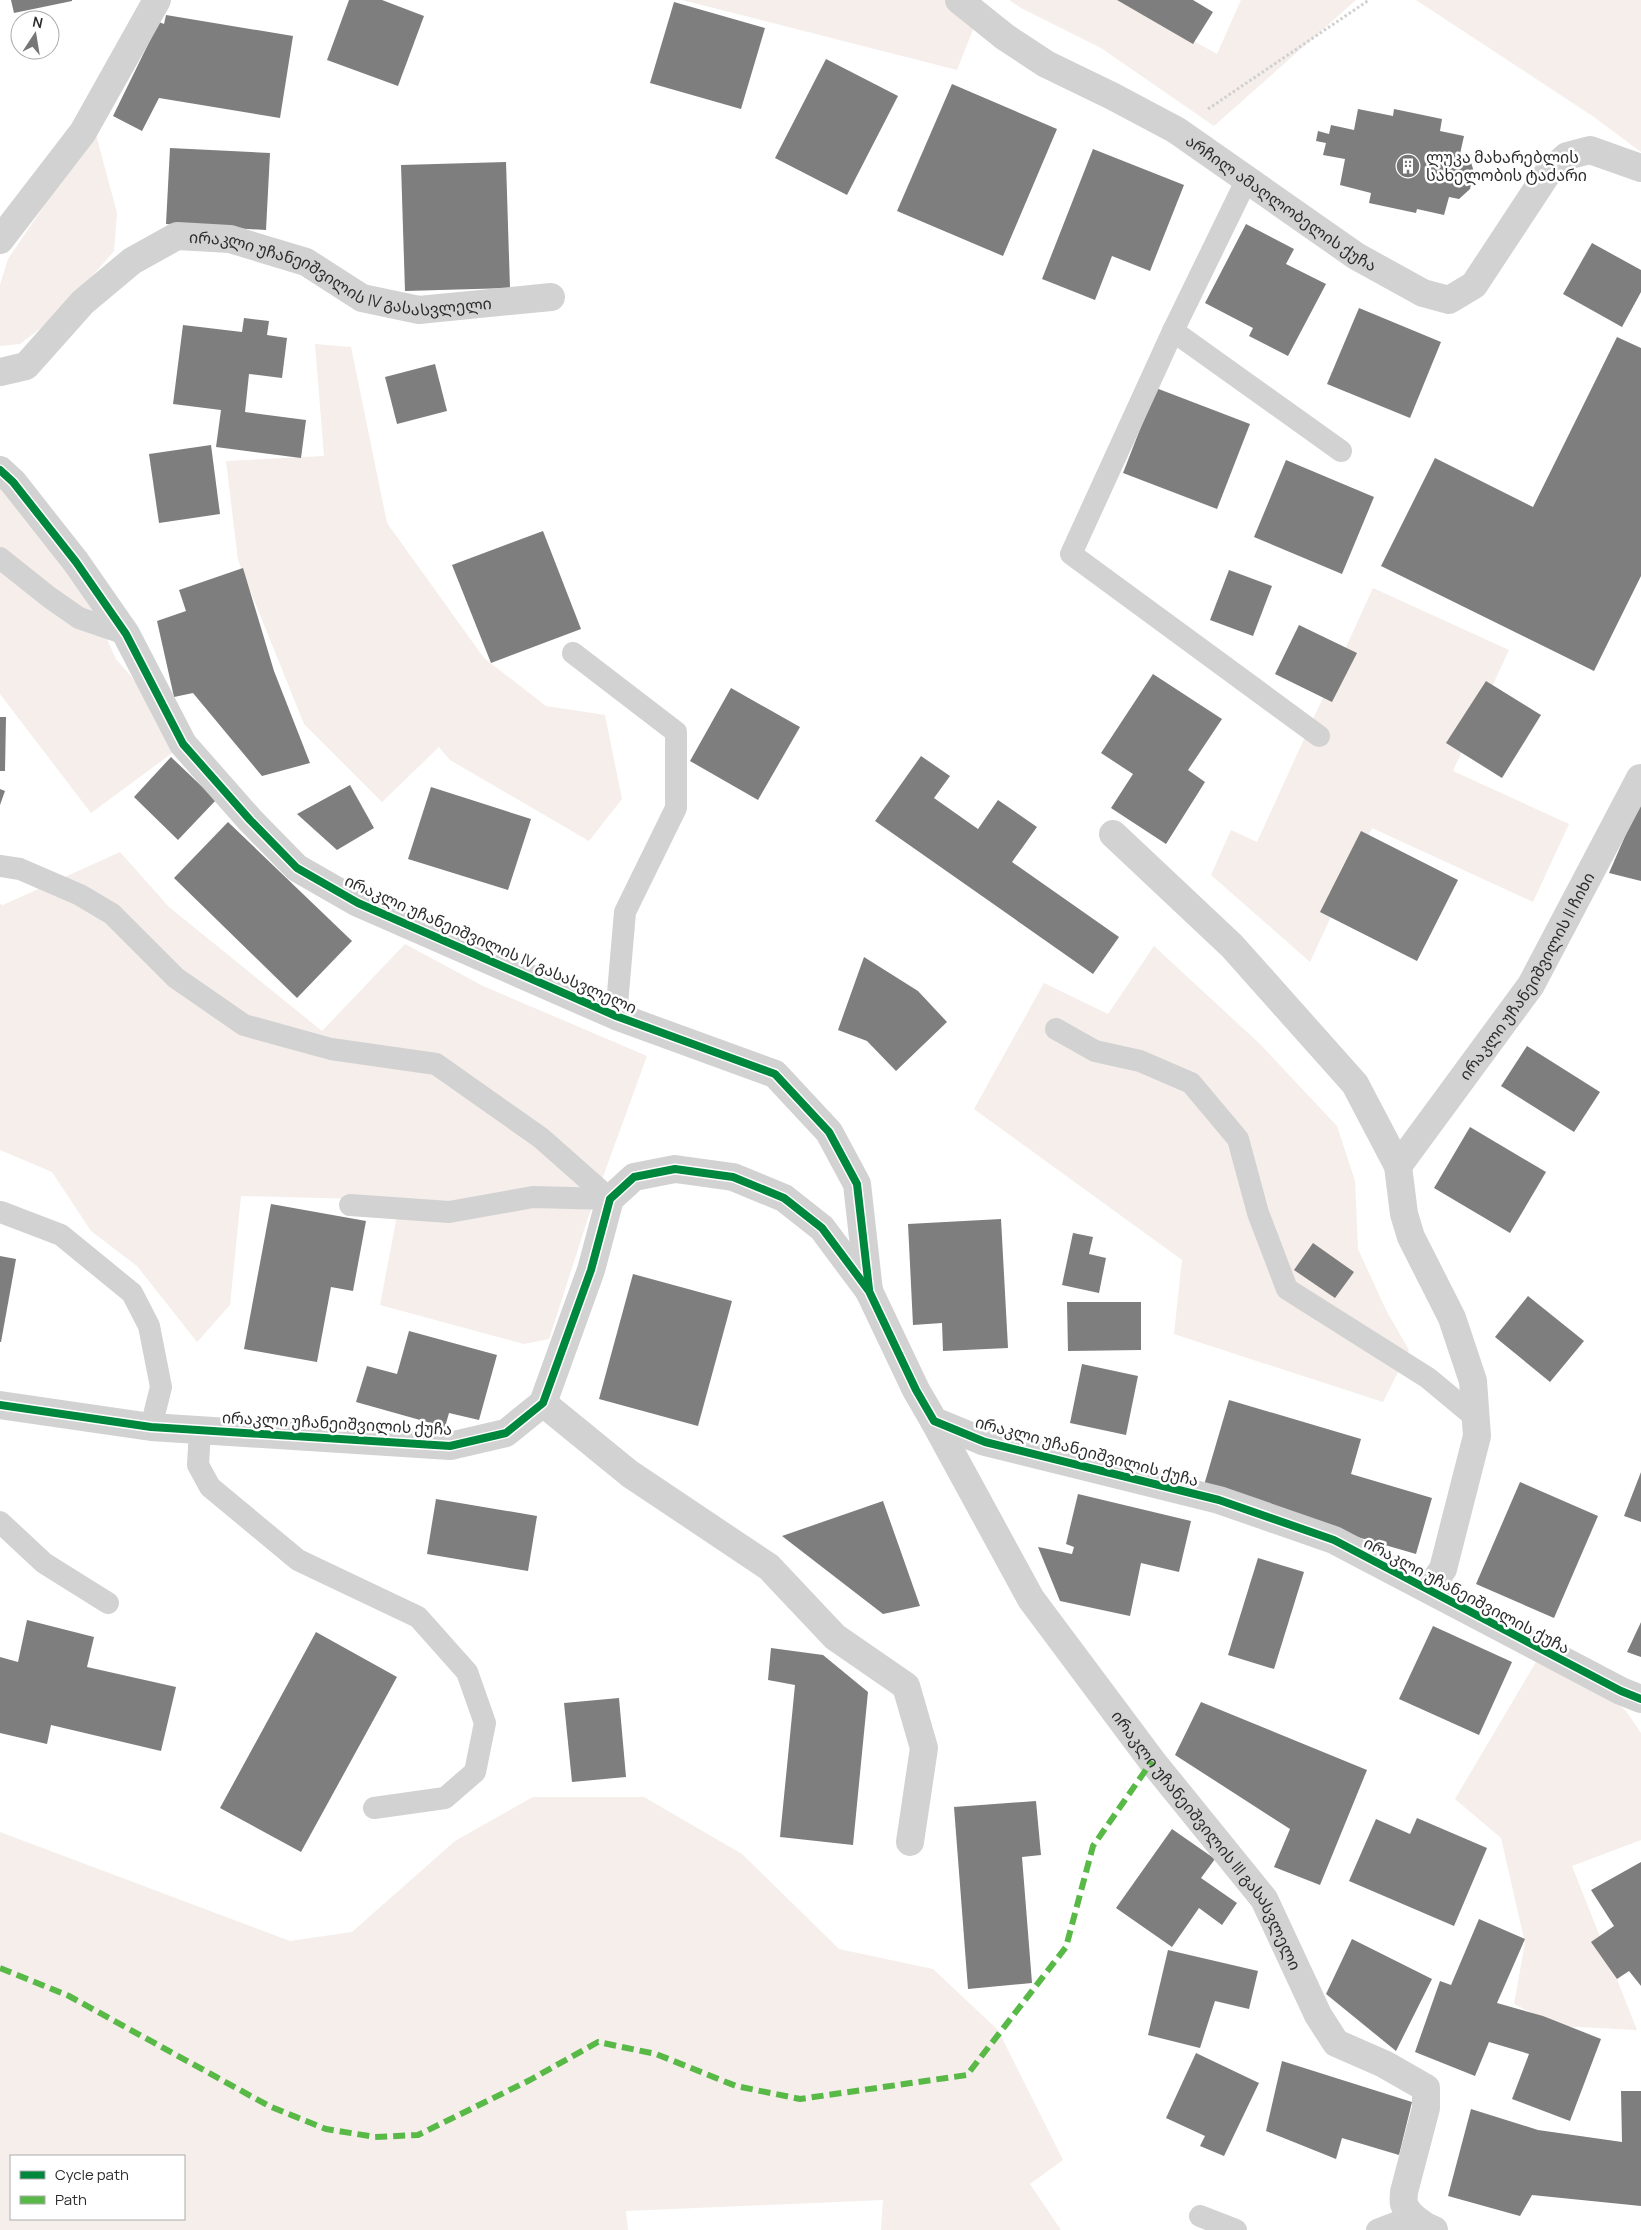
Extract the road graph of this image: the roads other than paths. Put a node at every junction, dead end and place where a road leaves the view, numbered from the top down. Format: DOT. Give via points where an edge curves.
graph roads {
  1 [pos="157,0"];
  2 [pos="959,0"];
  3 [pos="1641,168"];
  4 [pos="1247,179"];
  5 [pos="0,240"];
  6 [pos="551,297"];
  7 [pos="1173,331"];
  8 [pos="0,372"];
  9 [pos="1341,450"];
  10 [pos="0,470"];
  11 [pos="0,558"];
  12 [pos="126,634"];
  13 [pos="573,653"];
  14 [pos="1319,736"];
  15 [pos="1640,778"];
  16 [pos="1113,834"];
  17 [pos="0,866"];
  18 [pos="616,1016"];
  19 [pos="1056,1029"];
  20 [pos="1398,1166"];
  21 [pos="610,1199"];
  22 [pos="350,1205"];
  23 [pos="1,1212"];
  24 [pos="869,1291"];
  25 [pos="543,1403"];
  26 [pos="0,1405"];
  27 [pos="1476,1418"];
  28 [pos="934,1421"];
  29 [pos="151,1427"];
  30 [pos="200,1430"];
  31 [pos="0,1522"];
  32 [pos="1429,1589"];
  33 [pos="108,1603"];
  34 [pos="1641,1698"];
  35 [pos="374,1808"];
  36 [pos="910,1842"];
  37 [pos="1200,2216"];
  38 [pos="1423,2223"];
  39 [pos="1236,2230"];
  40 [pos="1377,2230"];
  1 -- 5 [label="street" via="83,132"];
  2 -- 4 [label="street, არჩილ ამაღლობელის ქუჩა" via="1004,37 1046,64 1176,130"];
  3 -- 4 [label="street, არჩილ ამაღლობელის ქუჩა" via="1590,150 1567,156 1548,174 1474,285 1450,300 1423,293 1356,256"];
  4 -- 7 [label="lane"];
  6 -- 8 [label="street, ირაკლი უჩანეიშვილის IV გასასვლელი" via="419,310 362,298 306,262 287,256 230,239 177,236 132,261 83,302 26,366"];
  7 -- 9 [label="lane"];
  7 -- 14 [label="lane" via="1071,554"];
  10 -- 12 [label="street, ირაკლი უჩანეიშვილის IV გასასვლელი" via="76,562"];
  11 -- 12 [label="lane" via="79,618"];
  12 -- 18 [label="street, ირაკლი უჩანეიშვილის IV გასასვლელი" via="183,744 297,868 358,903"];
  13 -- 18 [label="lane" via="676,732 676,808 625,912"];
  15 -- 20 [label="street, ირაკლი უჩანეიშვილის II ჩიხი" via="1531,985"];
  16 -- 20 [label="street" via="1232,946 1355,1084"];
  17 -- 21 [label="lane" via="20,869 80,895 112,914 176,978 244,1025 331,1049 436,1064 541,1138"];
  18 -- 24 [label="street, ირაკლი უჩანეიშვილის IV გასასვლელი" via="775,1074 809,1110 829,1132 857,1184"];
  19 -- 27 [label="lane" via="1095,1051 1140,1061 1191,1083 1238,1139 1258,1213 1286,1289 1428,1378"];
  20 -- 27 [label="street" via="1404,1214 1411,1237 1452,1318 1473,1381"];
  21 -- 22 [label="lane" via="533,1197 449,1212"];
  21 -- 24 [label="street" via="634,1177 675,1168 733,1177 784,1198 822,1228"];
  21 -- 25 [label="street" via="591,1270"];
  23 -- 29 [label="lane" via="61,1235 132,1293 148,1326 162,1388"];
  24 -- 28 [label="street"];
  25 -- 30 [label="street, ირაკლი უჩანეიშვილის ქუჩა" via="506,1433 450,1446"];
  25 -- 36 [label="street" via="630,1474 769,1568 835,1637 906,1686 924,1748"];
  26 -- 29 [label="street, ირაკლი უჩანეიშვილის ქუჩა"];
  27 -- 32 [label="street" via="1477,1436 1443,1569"];
  28 -- 32 [label="street, ირაკლი უჩანეიშვილის ქუჩა" via="985,1442 1219,1500 1334,1540"];
  28 -- 38 [label="street, ირაკლი უჩანეიშვილის III გასასვლელი" via="1031,1599 1152,1761 1264,1899 1318,2015 1336,2043 1384,2064 1426,2088 1426,2108 1404,2192 1404,2204"];
  29 -- 30 [label="street, ირაკლი უჩანეიშვილის ქუჩა"];
  30 -- 35 [label="lane" via="198,1465 210,1487 298,1560 418,1617 467,1672 485,1723 475,1772 445,1798"];
  31 -- 33 [label="lane" via="44,1563"];
  32 -- 34 [label="street, ირაკლი უჩანეიშვილის ქუჩა" via="1620,1691"];
  37 -- 39 [label="lane"];
  38 -- 40 [label="lane"];
}
